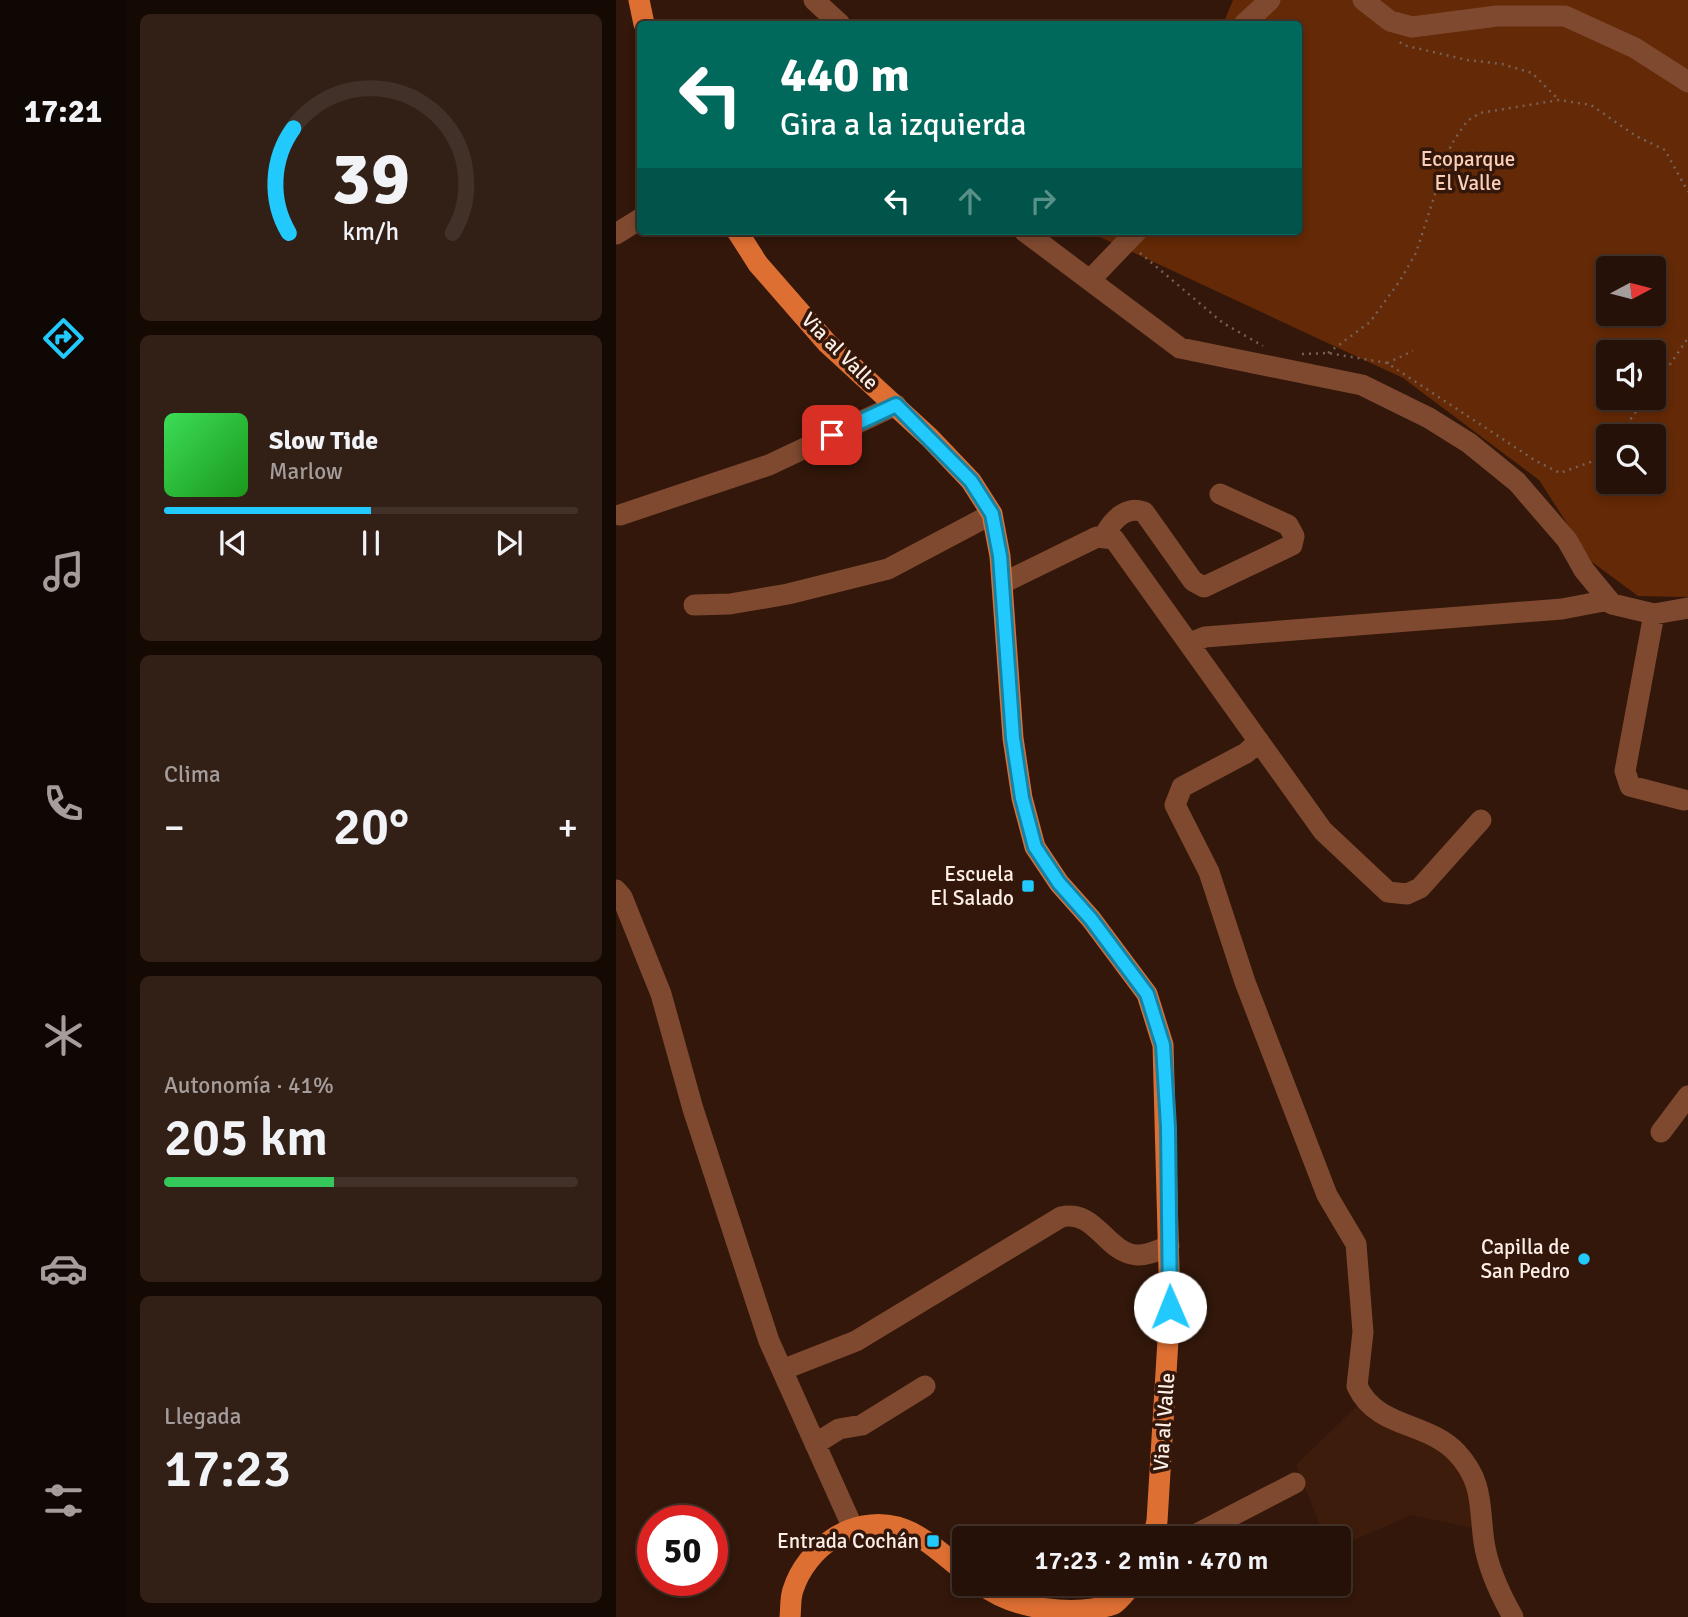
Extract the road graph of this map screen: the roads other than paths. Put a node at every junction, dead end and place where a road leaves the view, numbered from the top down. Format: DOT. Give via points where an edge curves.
graph roads {
  1 [pos="639,0"];
  2 [pos="814,0"];
  3 [pos="1363,0"];
  4 [pos="1273,1"];
  5 [pos="643,21"];
  6 [pos="836,21"];
  7 [pos="1248,21"];
  8 [pos="1688,82"];
  9 [pos="637,221"];
  10 [pos="616,234"];
  11 [pos="740,235"];
  12 [pos="1038,235"];
  13 [pos="1132,237"];
  14 [pos="1091,279"];
  15 [pos="896,405"];
  16 [pos="1220,494"];
  17 [pos="992,514"];
  18 [pos="620,515"];
  19 [pos="1104,536"];
  20 [pos="1002,580"];
  21 [pos="1609,600"];
  22 [pos="694,606"];
  23 [pos="1688,608"];
  24 [pos="1654,614"];
  25 [pos="1190,643"];
  26 [pos="1259,741"];
  27 [pos="1684,800"];
  28 [pos="1481,820"];
  29 [pos="616,890"];
  30 [pos="1688,1096"];
  31 [pos="1661,1132"];
  32 [pos="1169,1246"];
  33 [pos="782,1370"];
  34 [pos="925,1386"];
  35 [pos="815,1444"];
  36 [pos="1296,1483"];
  37 [pos="1156,1526"];
  38 [pos="1212,1526"];
  39 [pos="853,1528"];
  40 [pos="952,1562"];
  41 [pos="1001,1596"];
  42 [pos="1121,1596"];
  43 [pos="1125,1596"];
  44 [pos="790,1617"];
  45 [pos="1116,1617"];
  46 [pos="1513,1617"];
  1 -- 5 [label="main road"];
  2 -- 6 [label="street"];
  3 -- 8 [label="street" via="1390,21 1412,27 1497,16 1565,16 1635,48"];
  4 -- 7 [label="street"];
  9 -- 10 [label="street"];
  11 -- 15 [label="main road, Via al Valle" via="758,264 827,342"];
  12 -- 14 [label="street"];
  13 -- 14 [label="street"];
  14 -- 21 [label="street" via="1180,348 1362,385 1429,418 1517,482 1567,540"];
  15 -- 17 [label="main road, Via al Valle" via="971,481"];
  15 -- 18 [label="street" via="769,465"];
  16 -- 19 [label="street" via="1288,525 1294,536 1292,545 1204,587 1193,581 1141,511 1128,511 1111,522"];
  17 -- 20 [label="main road, Via al Valle"];
  17 -- 22 [label="street" via="888,569 788,594"];
  19 -- 20 [label="street"];
  19 -- 25 [label="street" via="1118,542"];
  20 -- 32 [label="main road, Via al Valle" via="1013,738 1035,847 1147,994 1163,1045"];
  21 -- 24 [label="street"];
  21 -- 25 [label="street" via="1562,609 1205,637"];
  23 -- 24 [label="street"];
  24 -- 27 [label="street" via="1625,771 1630,786"];
  25 -- 26 [label="street"];
  26 -- 28 [label="street" via="1324,831 1388,892 1407,894 1420,888"];
  26 -- 46 [label="street" via="1182,788 1175,799 1176,812 1209,872 1245,982 1327,1195 1356,1244 1363,1332 1357,1387 1374,1411 1438,1437 1464,1461 1481,1500 1489,1563"];
  29 -- 33 [label="street" via="661,994 693,1109"];
  30 -- 31 [label="street"];
  32 -- 33 [label="street" via="1139,1255 1123,1250 1086,1219 1061,1217 856,1341"];
  32 -- 37 [label="main road, Via al Valle" via="1166,1401"];
  33 -- 35 [label="street"];
  34 -- 35 [label="street" via="862,1424 839,1429"];
  35 -- 39 [label="street"];
  36 -- 38 [label="street"];
  39 -- 40 [label="main road" via="873,1524 897,1527"];
  39 -- 44 [label="main road" via="829,1540 800,1575 792,1591"];
  41 -- 42 [label="main road" via="1022,1609 1054,1616 1084,1614 1113,1605"];
  43 -- 45 [label="street"];
}
